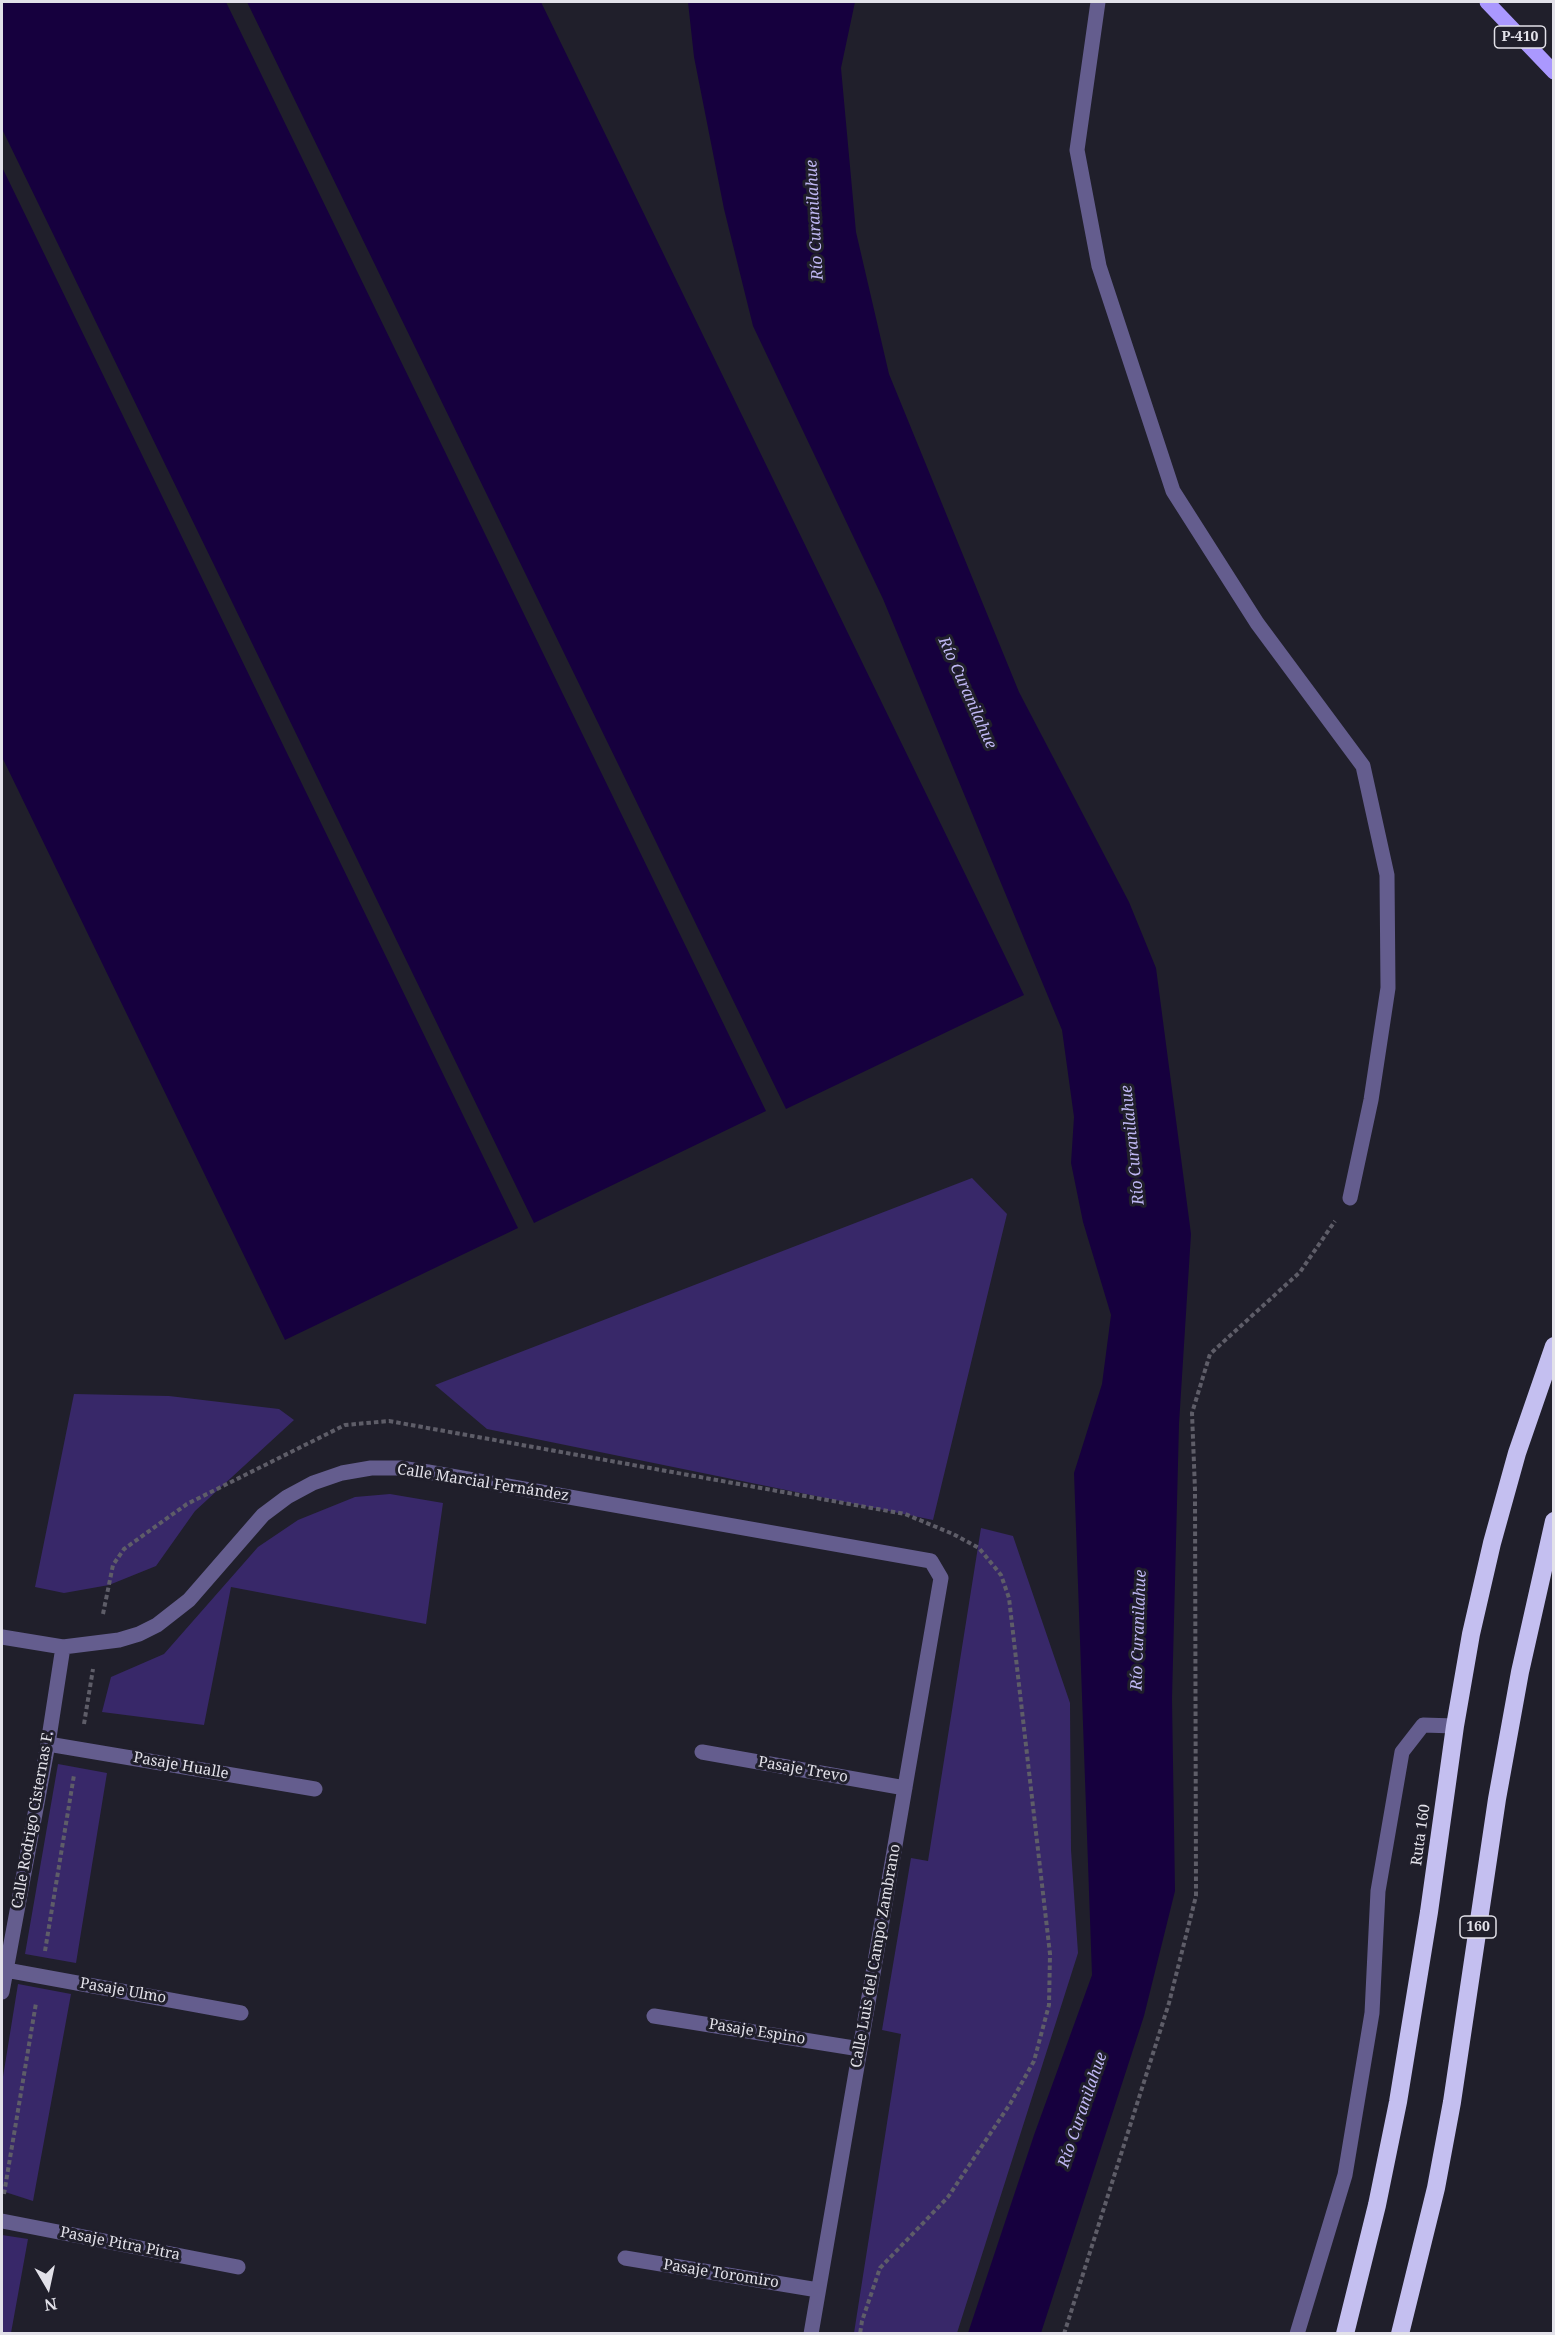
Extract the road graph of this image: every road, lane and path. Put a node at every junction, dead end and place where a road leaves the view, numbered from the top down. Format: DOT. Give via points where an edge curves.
graph roads {
  1 [pos="1098,2"];
  2 [pos="1487,2"];
  3 [pos="1554,72"];
  4 [pos="1350,1198"];
  5 [pos="1554,1346"];
  6 [pos="1554,1521"];
  7 [pos="941,1578"];
  8 [pos="2,1637"];
  9 [pos="98,1644"];
  10 [pos="63,1647"];
  11 [pos="1455,1726"];
  12 [pos="48,1744"];
  13 [pos="79,1748"];
  14 [pos="702,1752"];
  15 [pos="905,1788"];
  16 [pos="315,1789"];
  17 [pos="6,1970"];
  18 [pos="40,1976"];
  19 [pos="2,1992"];
  20 [pos="240,2013"];
  21 [pos="654,2016"];
  22 [pos="860,2049"];
  23 [pos="3,2198"];
  24 [pos="2,2221"];
  25 [pos="624,2258"];
  26 [pos="238,2267"];
  27 [pos="818,2290"];
  28 [pos="811,2334"];
  29 [pos="860,2334"];
  30 [pos="1064,2334"];
  31 [pos="1297,2334"];
  32 [pos="1345,2334"];
  33 [pos="1400,2334"];
  1 -- 4 [label="street" via="1077,150 1099,266 1173,491 1257,623 1363,766 1387,875 1388,988 1371,1100"];
  2 -- 3 [label="main road, P-410"];
  4 -- 30 [label="path" via="1300,1272 1210,1354 1192,1413 1196,1896 1169,2003"];
  5 -- 11 [label="highway, Ruta 160" via="1492,1543"];
  6 -- 33 [label="highway, 160" via="1506,1753 1438,2178"];
  7 -- 9 [label="street, Calle Marcial Fernández" via="932,1560 428,1472 371,1468 332,1476 287,1497 263,1515 175,1613 139,1634"];
  7 -- 15 [label="street, Calle Luis del Campo Zambrano"];
  8 -- 10 [label="street, Calle Marcial Fernández"];
  9 -- 10 [label="street, Calle Marcial Fernández"];
  9 -- 13 [label="path"];
  9 -- 29 [label="path" via="113,1565 124,1549 187,1504 345,1425 389,1421 905,1515 979,1548 1001,1575 1009,1598 1050,1954 1048,2005 1034,2061 1010,2104 948,2197 880,2268"];
  10 -- 12 [label="street, Calle Rodrigo Cisternas F."];
  11 -- 31 [label="street" via="1423,1725 1402,1752 1378,1891 1372,2013 1345,2175"];
  11 -- 32 [label="highway, Ruta 160" via="1398,2102"];
  12 -- 13 [label="street, Pasaje Hualle"];
  12 -- 17 [label="street, Calle Rodrigo Cisternas F."];
  13 -- 16 [label="street, Pasaje Hualle"];
  13 -- 18 [label="path"];
  14 -- 15 [label="street, Pasaje Trevo"];
  15 -- 22 [label="street, Calle Luis del Campo Zambrano"];
  17 -- 18 [label="street, Pasaje Ulmo"];
  17 -- 19 [label="street, Calle Rodrigo Cisternas F."];
  18 -- 20 [label="street, Pasaje Ulmo"];
  18 -- 23 [label="path"];
  21 -- 22 [label="street, Pasaje Espino"];
  22 -- 27 [label="street, Calle Luis del Campo Zambrano"];
  24 -- 26 [label="street, Pasaje Pitra Pitra"];
  25 -- 27 [label="street, Pasaje Toromiro"];
  27 -- 28 [label="street, Calle Luis del Campo Zambrano"];
}
